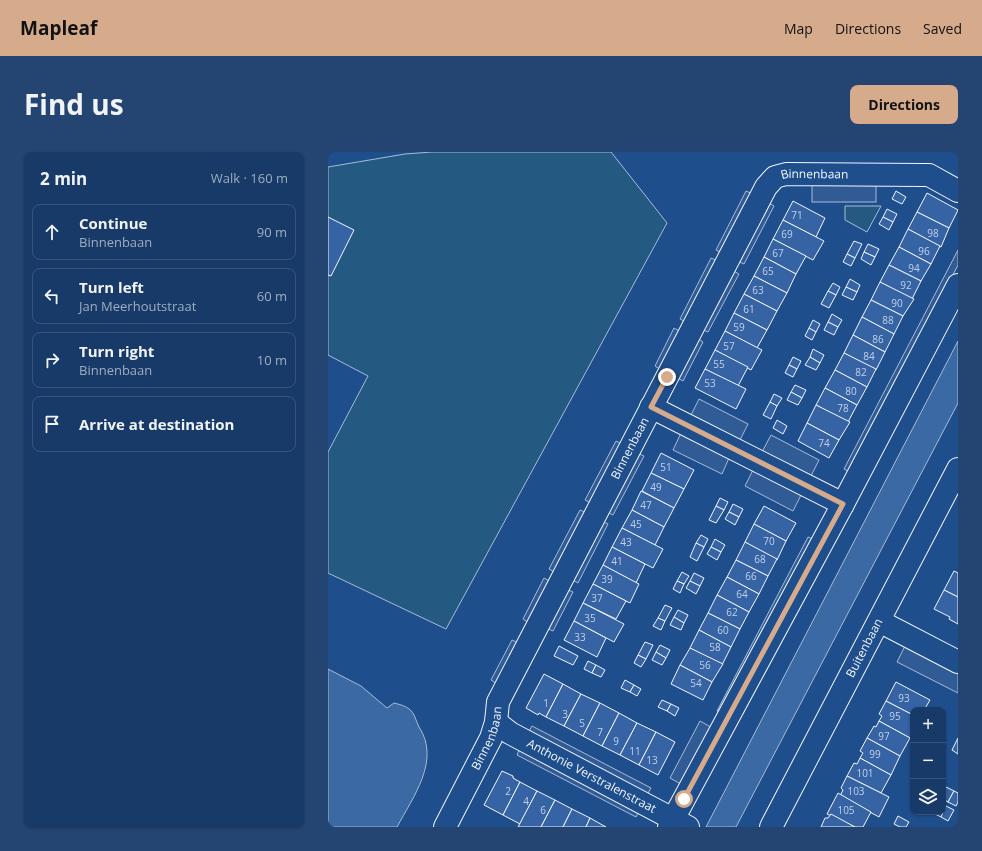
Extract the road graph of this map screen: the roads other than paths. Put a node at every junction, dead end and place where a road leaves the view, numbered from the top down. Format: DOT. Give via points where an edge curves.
graph roads {
  1 [pos="958,191"];
  2 [pos="958,285"];
  3 [pos="651,407"];
  4 [pos="958,469"];
  5 [pos="843,504"];
  6 [pos="878,621"];
  7 [pos="958,662"];
  8 [pos="496,722"];
  9 [pos="677,824"];
  10 [pos="445,827"];
  11 [pos="771,827"];
  1 -- 3 [label="street, Binnenbaan" via="923,174 786,174 775,177 766,187"];
  2 -- 5 [label="street"];
  3 -- 5 [label="street"];
  3 -- 8 [label="street, Binnenbaan" via="498,702"];
  4 -- 6 [label="street, Buitenbaan"];
  5 -- 9 [label="street"];
  6 -- 7 [label="street"];
  6 -- 11 [label="street, Buitenbaan"];
  8 -- 9 [label="street, Anthonie Verstralenstraat" via="510,733"];
  8 -- 10 [label="street, Binnenbaan" via="491,738"];
}
